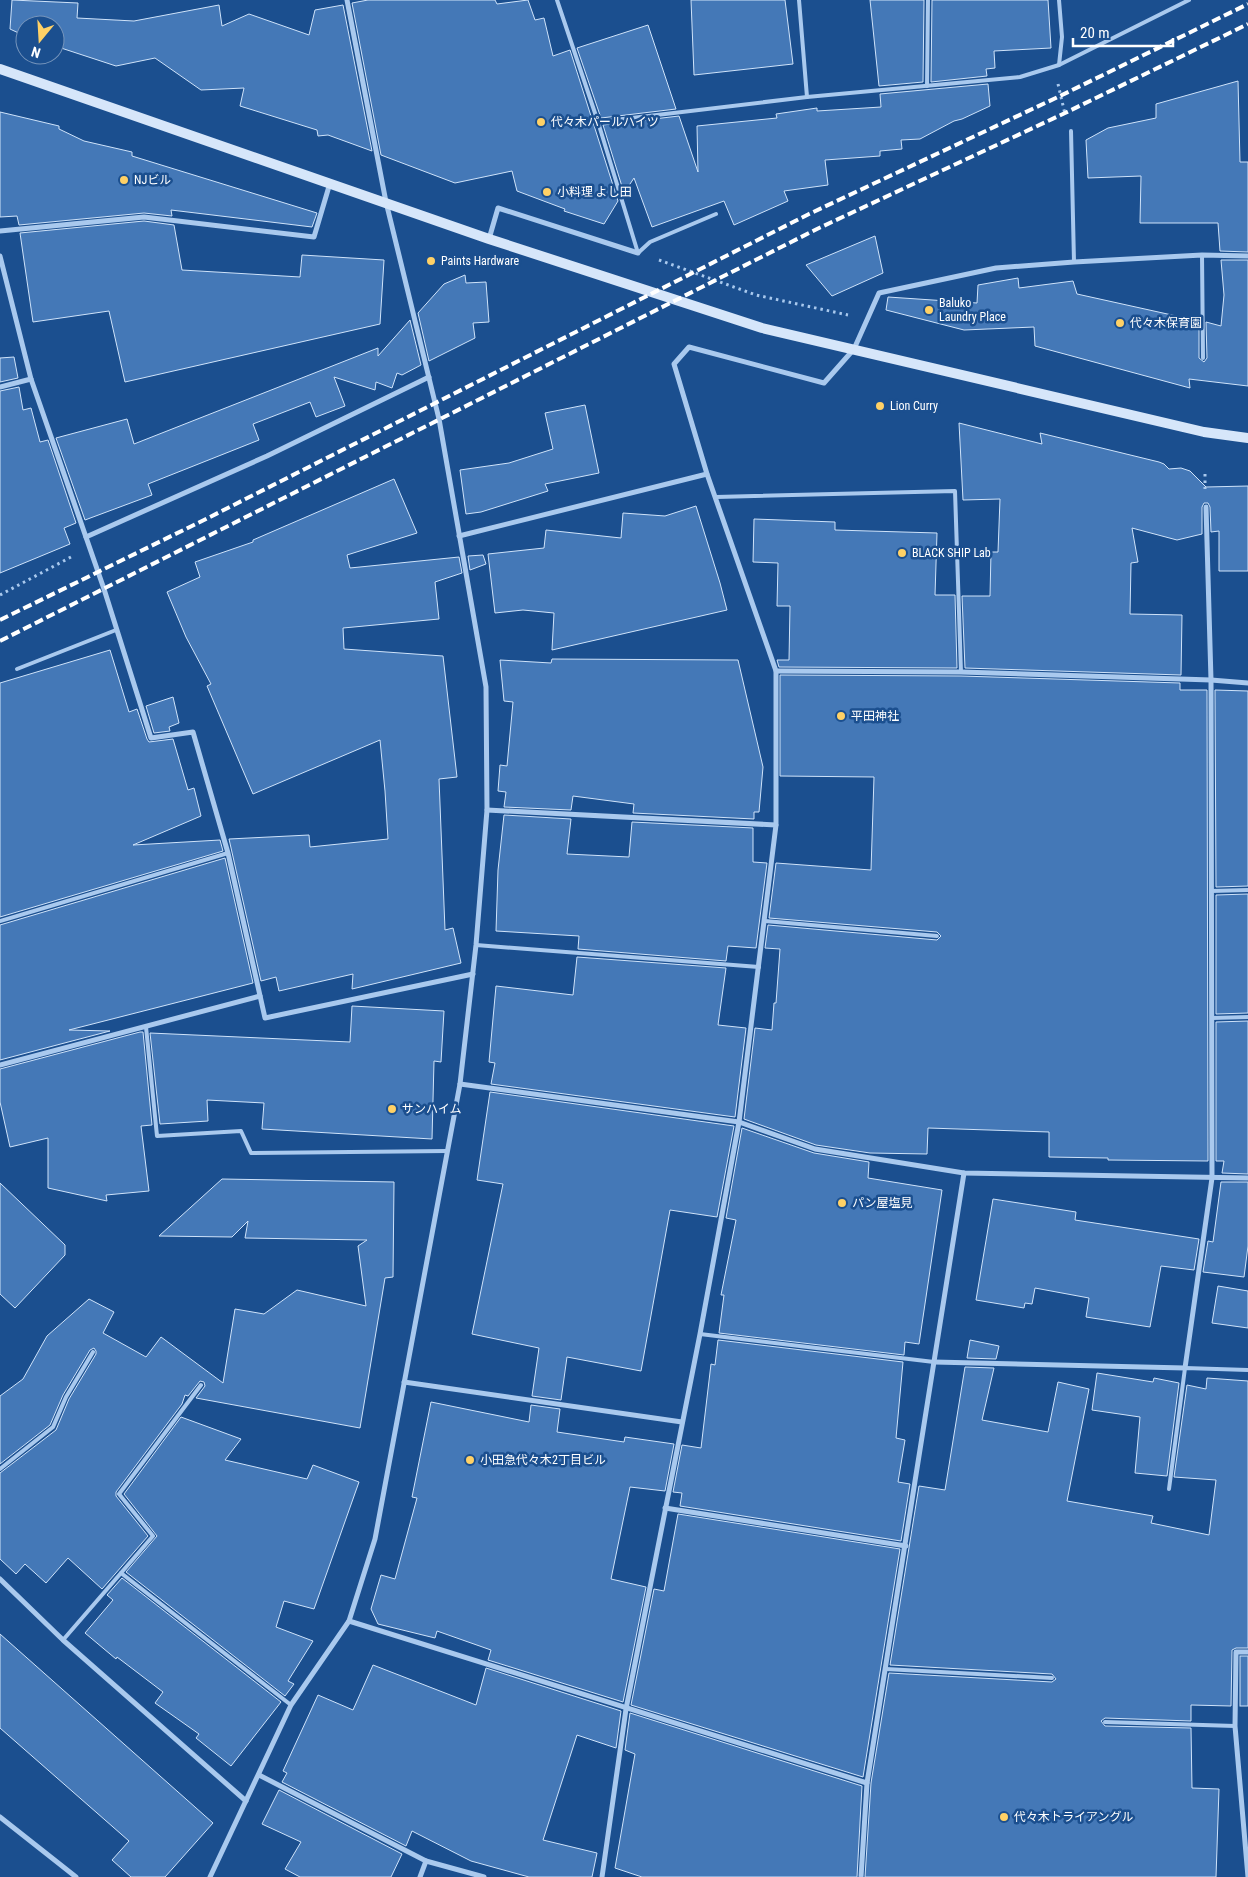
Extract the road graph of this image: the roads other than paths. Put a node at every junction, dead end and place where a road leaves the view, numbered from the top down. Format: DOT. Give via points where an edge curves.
graph roads {
  1 [pos="347,0"];
  2 [pos="557,0"];
  3 [pos="799,0"];
  4 [pos="928,0"];
  5 [pos="1059,0"];
  6 [pos="1189,0"];
  7 [pos="1059,65"];
  8 [pos="0,69"];
  9 [pos="927,86"];
  10 [pos="807,97"];
  11 [pos="598,122"];
  12 [pos="1071,131"];
  13 [pos="330,182"];
  14 [pos="386,202"];
  15 [pos="716,214"];
  16 [pos="0,231"];
  17 [pos="489,239"];
  18 [pos="638,253"];
  19 [pos="1202,255"];
  20 [pos="0,256"];
  21 [pos="1248,256"];
  22 [pos="1074,262"];
  23 [pos="854,349"];
  24 [pos="1203,358"];
  25 [pos="429,377"];
  26 [pos="31,379"];
  27 [pos="0,387"];
  28 [pos="1248,438"];
  29 [pos="707,474"];
  30 [pos="716,497"];
  31 [pos="1206,507"];
  32 [pos="460,536"];
  33 [pos="86,537"];
  34 [pos="116,630"];
  35 [pos="17,669"];
  36 [pos="776,671"];
  37 [pos="961,672"];
  38 [pos="1211,680"];
  39 [pos="1248,683"];
  40 [pos="488,810"];
  41 [pos="776,825"];
  42 [pos="228,853"];
  43 [pos="1248,890"];
  44 [pos="1211,891"];
  45 [pos="0,921"];
  46 [pos="765,922"];
  47 [pos="937,936"];
  48 [pos="476,945"];
  49 [pos="759,967"];
  50 [pos="473,974"];
  51 [pos="260,996"];
  52 [pos="1248,1017"];
  53 [pos="1212,1018"];
  54 [pos="146,1027"];
  55 [pos="0,1065"];
  56 [pos="460,1084"];
  57 [pos="739,1122"];
  58 [pos="447,1151"];
  59 [pos="964,1173"];
  60 [pos="1212,1178"];
  61 [pos="1248,1178"];
  62 [pos="700,1334"];
  63 [pos="93,1352"];
  64 [pos="934,1362"];
  65 [pos="1185,1368"];
  66 [pos="1248,1370"];
  67 [pos="404,1382"];
  68 [pos="201,1384"];
  69 [pos="682,1422"];
  70 [pos="0,1469"];
  71 [pos="1169,1489"];
  72 [pos="665,1508"];
  73 [pos="906,1546"];
  74 [pos="121,1573"];
  75 [pos="0,1579"];
  76 [pos="349,1621"];
  77 [pos="63,1640"];
  78 [pos="1248,1652"];
  79 [pos="886,1669"];
  80 [pos="1052,1678"];
  81 [pos="291,1705"];
  82 [pos="626,1709"];
  83 [pos="1105,1722"];
  84 [pos="1235,1726"];
  85 [pos="258,1775"];
  86 [pos="868,1783"];
  87 [pos="246,1801"];
  88 [pos="0,1817"];
  89 [pos="426,1861"];
  90 [pos="76,1877"];
  91 [pos="210,1877"];
  92 [pos="420,1877"];
  93 [pos="484,1877"];
  94 [pos="602,1877"];
  95 [pos="861,1877"];
  96 [pos="1248,1877"];
  1 -- 14 [label="street"];
  2 -- 11 [label="lane"];
  3 -- 10 [label="lane"];
  4 -- 9 [label="lane"];
  5 -- 7 [label="lane" via="1062,37"];
  6 -- 7 [label="lane"];
  7 -- 9 [label="lane" via="1020,77"];
  8 -- 13 [label="street"];
  9 -- 10 [label="lane"];
  10 -- 11 [label="lane"];
  11 -- 18 [label="lane"];
  12 -- 22 [label="lane"];
  13 -- 14 [label="street"];
  13 -- 16 [label="street" via="314,237 144,218"];
  14 -- 17 [label="street"];
  14 -- 25 [label="street"];
  15 -- 18 [label="lane" via="650,242"];
  17 -- 18 [label="street" via="498,208"];
  17 -- 23 [label="street" via="762,328"];
  19 -- 21 [label="street"];
  19 -- 22 [label="street"];
  19 -- 24 [label="lane"];
  20 -- 26 [label="street"];
  22 -- 23 [label="street" via="996,268 879,293"];
  23 -- 28 [label="street" via="1204,432"];
  23 -- 29 [label="street" via="824,383 689,347 674,364"];
  25 -- 32 [label="street"];
  25 -- 33 [label="street" via="266,456"];
  26 -- 27 [label="street"];
  26 -- 33 [label="street"];
  29 -- 30 [label="street"];
  29 -- 32 [label="street"];
  30 -- 36 [label="street"];
  30 -- 37 [label="lane" via="955,492"];
  31 -- 38 [label="street"];
  32 -- 40 [label="street" via="486,687"];
  33 -- 34 [label="street"];
  34 -- 35 [label="lane"];
  34 -- 42 [label="street" via="151,738 193,732"];
  36 -- 37 [label="street"];
  36 -- 41 [label="street"];
  37 -- 38 [label="street"];
  38 -- 39 [label="street"];
  38 -- 44 [label="street"];
  40 -- 41 [label="street"];
  40 -- 48 [label="street"];
  41 -- 46 [label="street"];
  42 -- 45 [label="lane"];
  42 -- 51 [label="street"];
  43 -- 44 [label="lane"];
  44 -- 53 [label="street"];
  46 -- 47 [label="lane"];
  46 -- 49 [label="street"];
  48 -- 49 [label="lane"];
  48 -- 50 [label="street"];
  49 -- 57 [label="street"];
  50 -- 51 [label="street" via="265,1018"];
  50 -- 56 [label="street"];
  51 -- 54 [label="street"];
  52 -- 53 [label="lane"];
  53 -- 60 [label="street"];
  54 -- 55 [label="street"];
  54 -- 58 [label="lane" via="157,1136 240,1131 251,1153"];
  56 -- 57 [label="street"];
  56 -- 58 [label="street"];
  57 -- 59 [label="street" via="815,1148"];
  57 -- 62 [label="street"];
  58 -- 67 [label="street"];
  59 -- 60 [label="street"];
  59 -- 64 [label="street"];
  60 -- 61 [label="street"];
  60 -- 65 [label="street"];
  62 -- 64 [label="lane"];
  62 -- 69 [label="street"];
  63 -- 70 [label="lane" via="66,1397 53,1427"];
  64 -- 65 [label="street"];
  64 -- 73 [label="street"];
  65 -- 66 [label="lane"];
  65 -- 71 [label="lane"];
  67 -- 69 [label="street"];
  67 -- 76 [label="street" via="375,1539"];
  68 -- 74 [label="lane" via="119,1494 153,1536"];
  69 -- 72 [label="street"];
  72 -- 73 [label="street"];
  72 -- 82 [label="street"];
  73 -- 79 [label="street"];
  74 -- 77 [label="lane"];
  74 -- 81 [label="lane"];
  75 -- 77 [label="street"];
  76 -- 81 [label="street"];
  76 -- 82 [label="street"];
  77 -- 87 [label="street"];
  78 -- 84 [label="street" via="1236,1652"];
  79 -- 80 [label="lane"];
  79 -- 86 [label="street"];
  81 -- 85 [label="street"];
  82 -- 86 [label="street"];
  82 -- 94 [label="street"];
  83 -- 84 [label="lane"];
  84 -- 96 [label="street"];
  85 -- 87 [label="street"];
  85 -- 89 [label="street"];
  86 -- 95 [label="street"];
  87 -- 91 [label="street"];
  88 -- 90 [label="street"];
  89 -- 92 [label="street"];
  89 -- 93 [label="street"];
}
